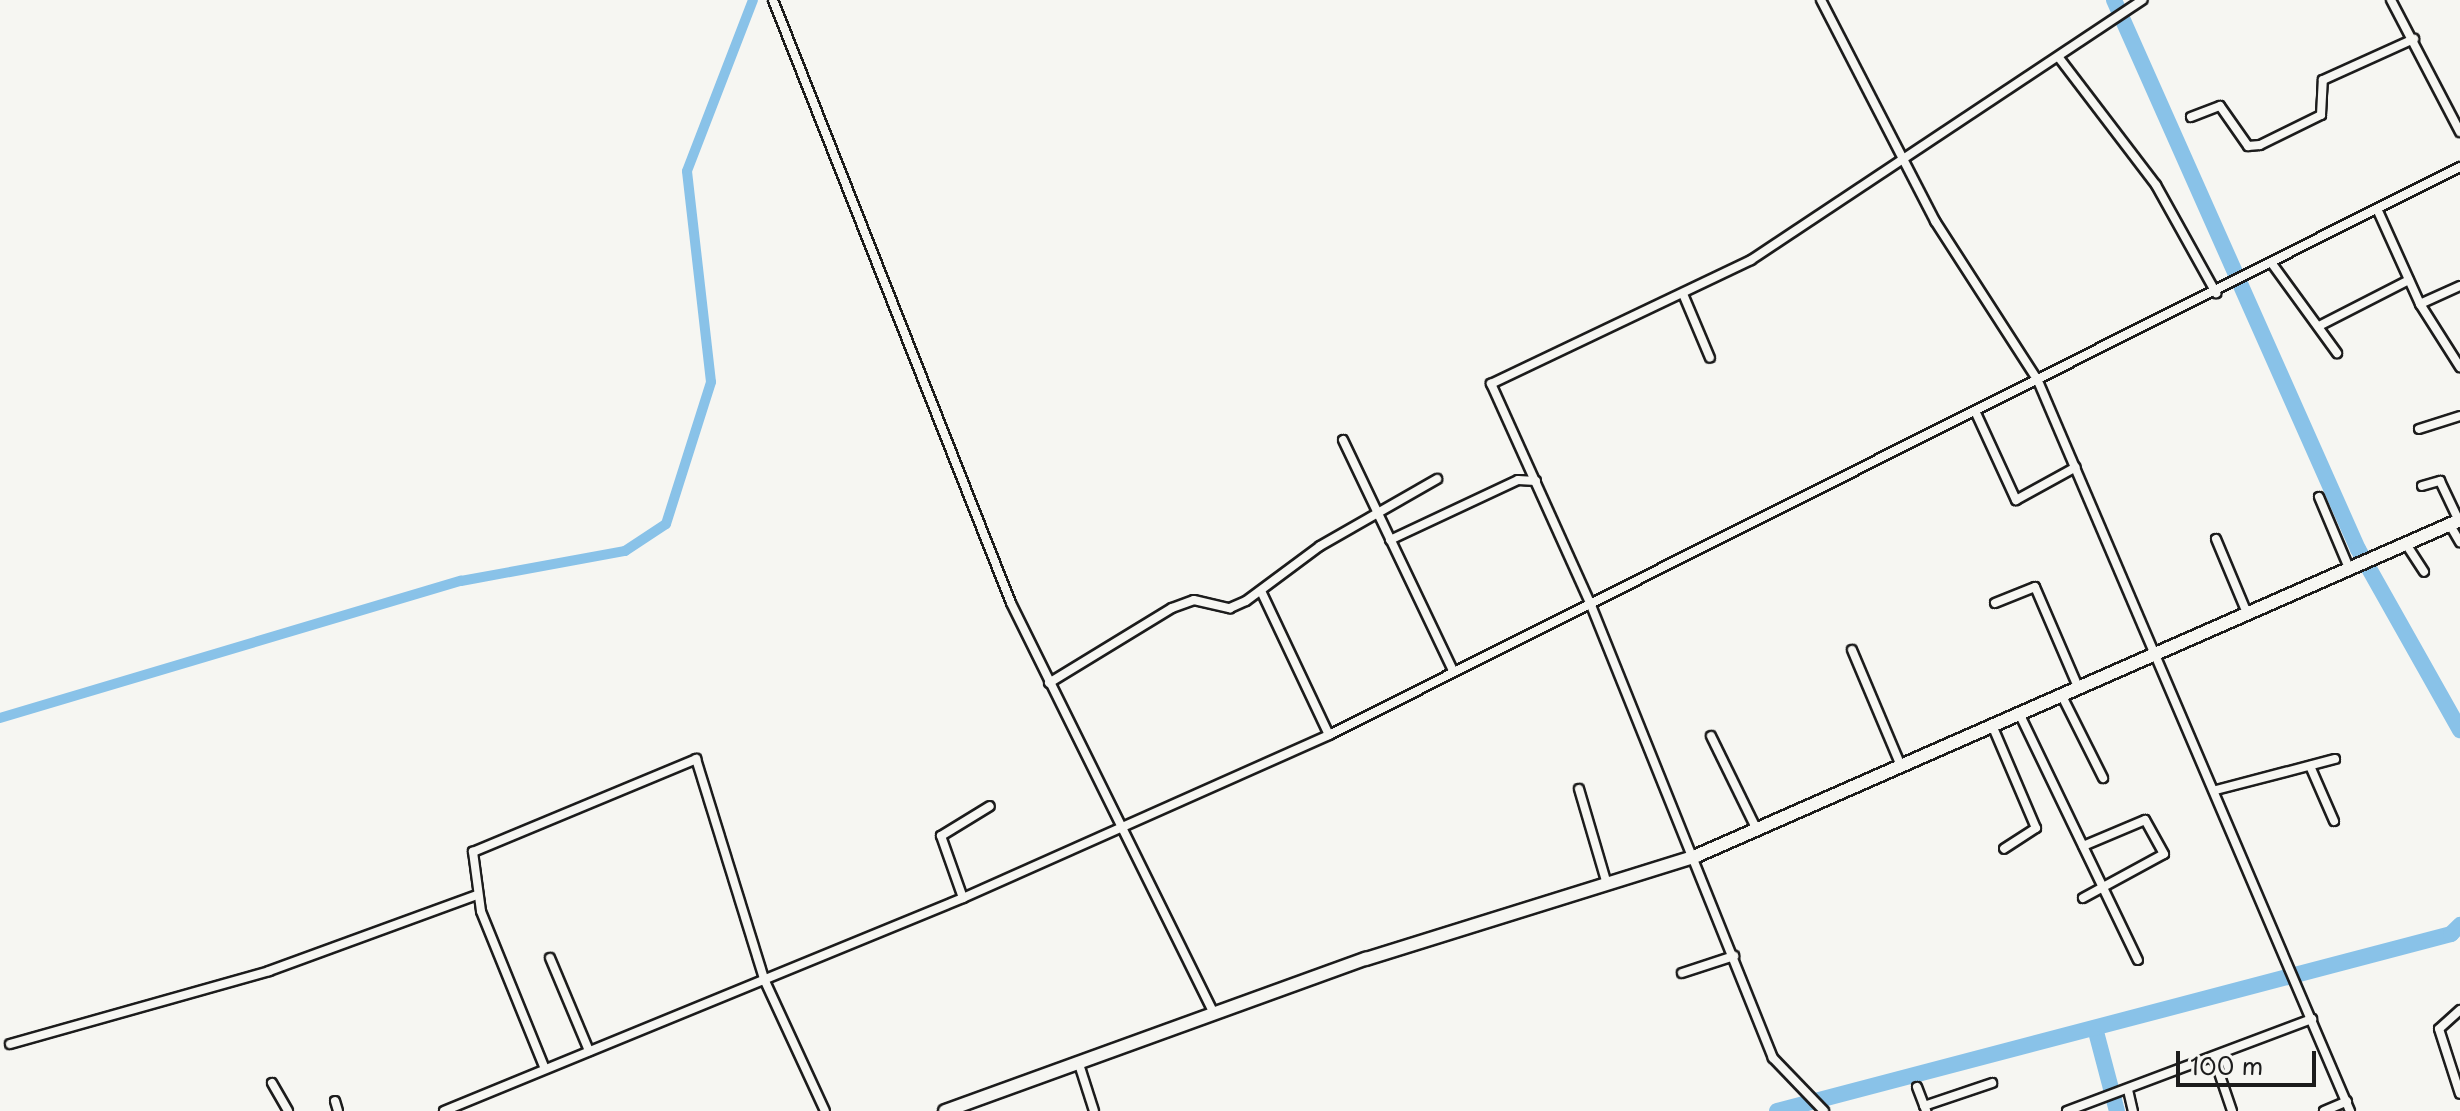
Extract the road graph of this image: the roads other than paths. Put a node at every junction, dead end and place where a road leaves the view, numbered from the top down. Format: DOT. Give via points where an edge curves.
graph roads {
  1 [pos="773,0"];
  2 [pos="1821,0"];
  3 [pos="2143,0"];
  4 [pos="2391,0"];
  5 [pos="2414,39"];
  6 [pos="2060,59"];
  7 [pos="2191,117"];
  8 [pos="2460,132"];
  9 [pos="1903,164"];
  10 [pos="2460,167"];
  11 [pos="2378,211"];
  12 [pos="2273,265"];
  13 [pos="2409,280"];
  14 [pos="2460,286"];
  15 [pos="2216,293"];
  16 [pos="1683,294"];
  17 [pos="2420,304"];
  18 [pos="2319,326"];
  19 [pos="2337,353"];
  20 [pos="1710,358"];
  21 [pos="2460,367"];
  22 [pos="2038,381"];
  23 [pos="1976,413"];
  24 [pos="2460,416"];
  25 [pos="2419,429"];
  26 [pos="1343,440"];
  27 [pos="2076,467"];
  28 [pos="1437,479"];
  29 [pos="1536,481"];
  30 [pos="2422,486"];
  31 [pos="2319,497"];
  32 [pos="1377,514"];
  33 [pos="2456,522"];
  34 [pos="2216,539"];
  35 [pos="1390,540"];
  36 [pos="2460,542"];
  37 [pos="2406,544"];
  38 [pos="2351,568"];
  39 [pos="2424,572"];
  40 [pos="1261,591"];
  41 [pos="1995,603"];
  42 [pos="1591,605"];
  43 [pos="2247,613"];
  44 [pos="1852,650"];
  45 [pos="2158,652"];
  46 [pos="1453,671"];
  47 [pos="1049,683"];
  48 [pos="2078,687"];
  49 [pos="2061,694"];
  50 [pos="2019,713"];
  51 [pos="1992,725"];
  52 [pos="1329,735"];
  53 [pos="1711,736"];
  54 [pos="2335,759"];
  55 [pos="1901,766"];
  56 [pos="2310,766"];
  57 [pos="2103,778"];
  58 [pos="1579,789"];
  59 [pos="2216,790"];
  60 [pos="990,806"];
  61 [pos="2334,821"];
  62 [pos="1121,828"];
  63 [pos="1757,830"];
  64 [pos="2083,846"];
  65 [pos="2004,849"];
  66 [pos="1696,856"];
  67 [pos="1607,884"];
  68 [pos="2104,888"];
  69 [pos="477,895"];
  70 [pos="963,898"];
  71 [pos="2083,898"];
  72 [pos="1734,956"];
  73 [pos="550,958"];
  74 [pos="2138,960"];
  75 [pos="1682,973"];
  76 [pos="764,979"];
  77 [pos="2460,1010"];
  78 [pos="1214,1013"];
  79 [pos="2312,1019"];
  80 [pos="10,1044"];
  81 [pos="589,1051"];
  82 [pos="2214,1058"];
  83 [pos="1079,1064"];
  84 [pos="545,1069"];
  85 [pos="272,1083"];
  86 [pos="1992,1083"];
  87 [pos="1917,1087"];
  88 [pos="2127,1091"];
  89 [pos="2460,1094"];
  90 [pos="2104,1099"];
  91 [pos="335,1101"];
  92 [pos="2347,1101"];
  93 [pos="1821,1108"];
  94 [pos="1925,1108"];
  95 [pos="288,1111"];
  96 [pos="338,1111"];
  97 [pos="444,1111"];
  98 [pos="825,1111"];
  99 [pos="945,1111"];
  100 [pos="1094,1111"];
  101 [pos="2067,1111"];
  102 [pos="2104,1111"];
  103 [pos="2133,1111"];
  104 [pos="2232,1111"];
  105 [pos="2324,1111"];
  106 [pos="2350,1111"];
  1 -- 47 [label="street" via="975,515"];
  2 -- 9 [label="street"];
  3 -- 6 [label="street"];
  4 -- 5 [label="street"];
  5 -- 7 [label="street" via="2323,80 2321,115 2260,145 2248,146 2220,106"];
  5 -- 8 [label="street"];
  6 -- 9 [label="street"];
  6 -- 15 [label="street" via="2156,185"];
  9 -- 16 [label="street"];
  9 -- 22 [label="street"];
  10 -- 11 [label="street"];
  11 -- 12 [label="street"];
  11 -- 13 [label="street"];
  12 -- 15 [label="street"];
  12 -- 18 [label="street"];
  13 -- 17 [label="street"];
  13 -- 18 [label="street"];
  14 -- 17 [label="street"];
  15 -- 22 [label="street"];
  16 -- 20 [label="street"];
  16 -- 29 [label="street" via="1491,384"];
  17 -- 21 [label="street"];
  18 -- 19 [label="street"];
  22 -- 23 [label="street"];
  22 -- 27 [label="street"];
  23 -- 27 [label="street" via="2016,500"];
  23 -- 42 [label="street"];
  24 -- 25 [label="street"];
  26 -- 32 [label="street"];
  27 -- 45 [label="street"];
  28 -- 32 [label="street"];
  29 -- 35 [label="street" via="1518,480"];
  29 -- 42 [label="street"];
  30 -- 33 [label="street" via="2438,479"];
  31 -- 38 [label="street"];
  32 -- 35 [label="street"];
  32 -- 40 [label="street"];
  33 -- 36 [label="street"];
  33 -- 37 [label="street"];
  34 -- 43 [label="street"];
  35 -- 46 [label="street"];
  37 -- 38 [label="street"];
  37 -- 39 [label="street"];
  38 -- 43 [label="street"];
  40 -- 47 [label="street" via="1230,608 1194,600 1172,608"];
  40 -- 52 [label="street"];
  41 -- 48 [label="street" via="2035,587"];
  42 -- 46 [label="street"];
  42 -- 66 [label="street"];
  43 -- 45 [label="street"];
  44 -- 55 [label="street"];
  45 -- 48 [label="street"];
  45 -- 59 [label="street"];
  46 -- 52 [label="street"];
  47 -- 62 [label="street"];
  48 -- 49 [label="street"];
  49 -- 50 [label="street"];
  49 -- 57 [label="street"];
  50 -- 51 [label="street"];
  50 -- 64 [label="street"];
  51 -- 55 [label="street"];
  51 -- 65 [label="street" via="2036,828"];
  52 -- 62 [label="street"];
  53 -- 63 [label="street"];
  54 -- 56 [label="street"];
  55 -- 63 [label="street"];
  56 -- 59 [label="street"];
  56 -- 61 [label="street"];
  58 -- 67 [label="street"];
  59 -- 79 [label="street"];
  60 -- 70 [label="street" via="941,836"];
  62 -- 70 [label="street"];
  62 -- 78 [label="street"];
  63 -- 66 [label="street"];
  64 -- 68 [label="street"];
  64 -- 68 [label="street" via="2145,820 2156,835 2160,861"];
  66 -- 67 [label="street"];
  66 -- 72 [label="street"];
  67 -- 78 [label="street"];
  68 -- 71 [label="street"];
  68 -- 74 [label="street"];
  69 -- 76 [label="street" via="473,857 479,847 696,759"];
  69 -- 80 [label="street" via="269,971"];
  69 -- 84 [label="street"];
  70 -- 76 [label="street"];
  72 -- 75 [label="street"];
  72 -- 93 [label="street" via="1786,1079"];
  73 -- 81 [label="street"];
  76 -- 81 [label="street"];
  76 -- 98 [label="street"];
  77 -- 89 [label="street" via="2439,1029"];
  78 -- 83 [label="street"];
  79 -- 82 [label="street"];
  79 -- 92 [label="street"];
  81 -- 84 [label="street"];
  82 -- 88 [label="street"];
  82 -- 104 [label="street"];
  83 -- 99 [label="street"];
  83 -- 100 [label="street"];
  84 -- 97 [label="street"];
  85 -- 95 [label="street"];
  86 -- 94 [label="street"];
  87 -- 94 [label="street"];
  88 -- 90 [label="street"];
  88 -- 103 [label="street"];
  90 -- 101 [label="street"];
  90 -- 102 [label="street"];
  91 -- 96 [label="street"];
  92 -- 105 [label="street"];
  92 -- 106 [label="street"];
}
